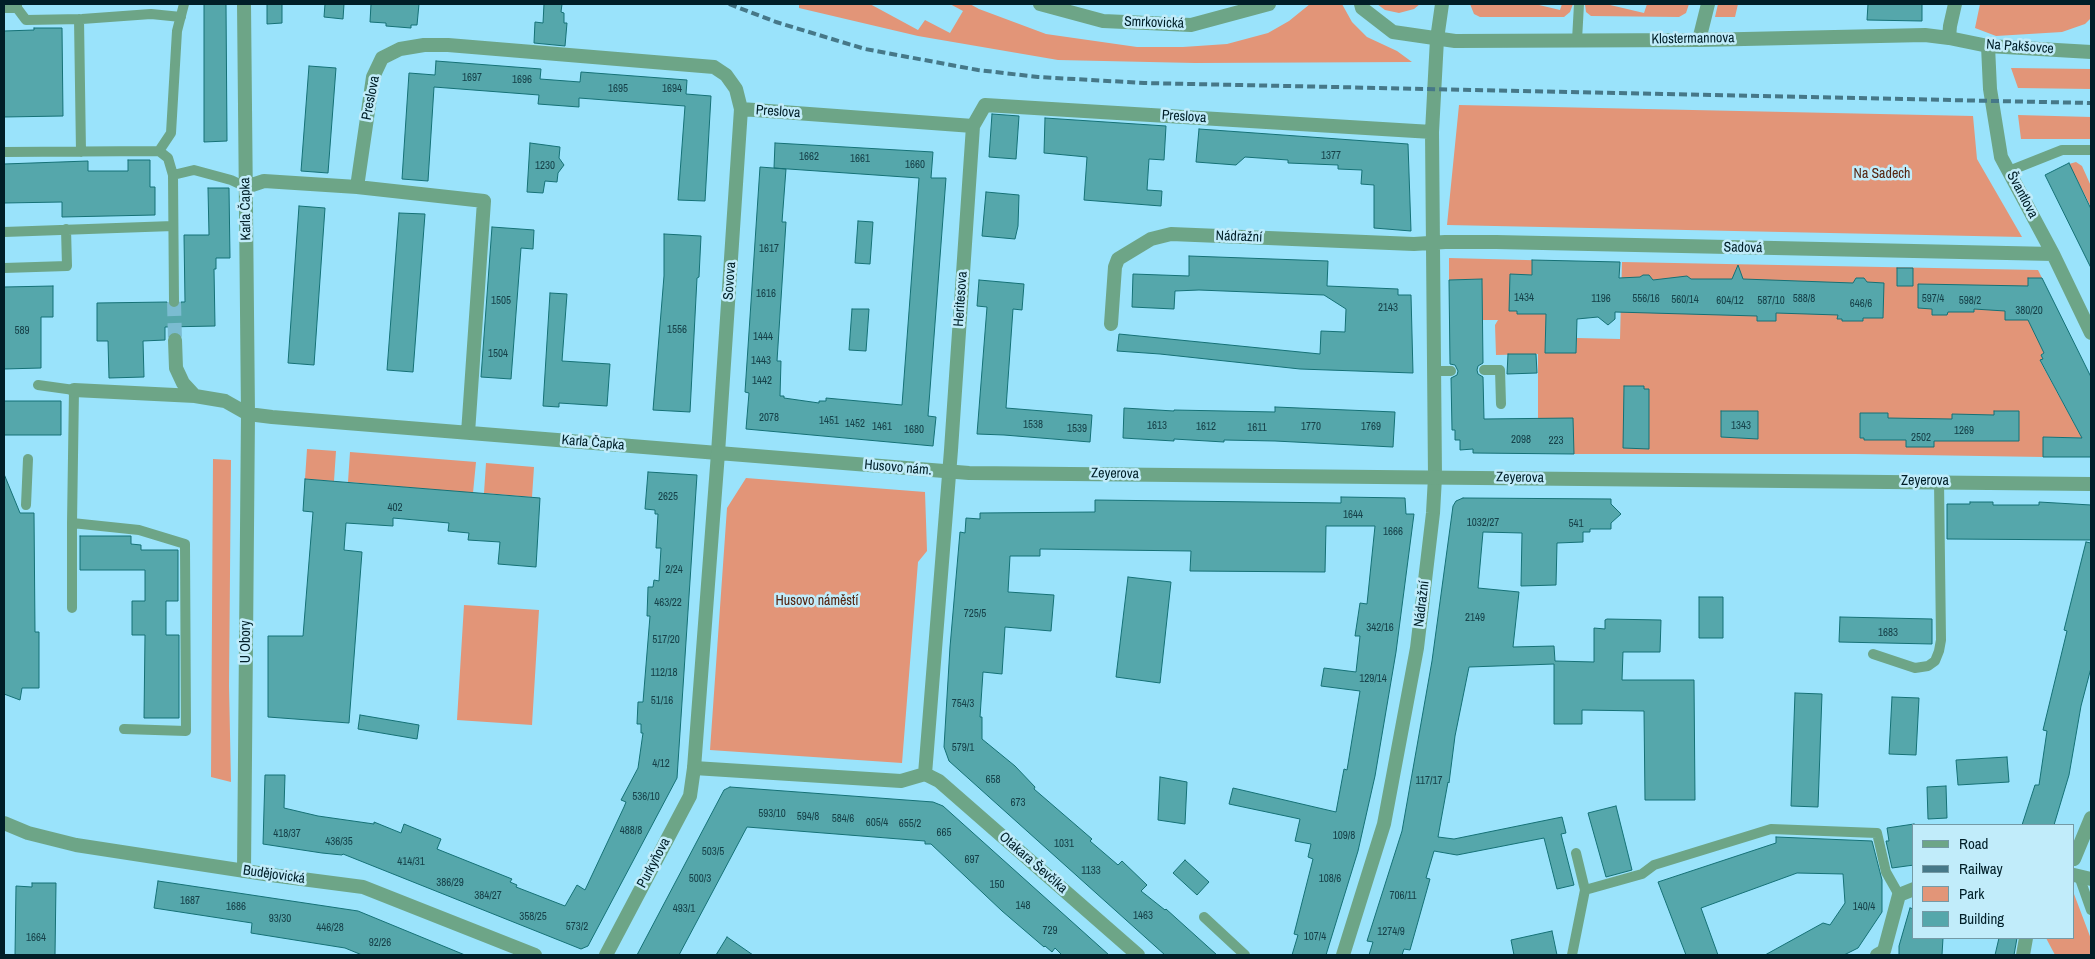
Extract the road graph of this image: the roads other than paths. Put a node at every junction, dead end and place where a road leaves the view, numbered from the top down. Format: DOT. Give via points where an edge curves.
graph roads {
  1 [pos="184,4"];
  2 [pos="244,4"];
  3 [pos="1040,4"];
  4 [pos="1269,4"];
  5 [pos="1361,4"];
  6 [pos="1442,4"];
  7 [pos="1579,4"];
  8 [pos="1708,4"];
  9 [pos="1955,4"];
  10 [pos="17,6"];
  11 [pos="4,8"];
  12 [pos="181,17"];
  13 [pos="79,19"];
  14 [pos="1949,38"];
  15 [pos="1437,39"];
  16 [pos="1577,40"];
  17 [pos="1700,40"];
  18 [pos="1988,46"];
  19 [pos="2091,52"];
  20 [pos="741,109"];
  21 [pos="973,126"];
  22 [pos="1432,132"];
  23 [pos="2091,150"];
  24 [pos="158,151"];
  25 [pos="4,152"];
  26 [pos="81,152"];
  27 [pos="2009,171"];
  28 [pos="172,175"];
  29 [pos="246,187"];
  30 [pos="357,187"];
  31 [pos="172,226"];
  32 [pos="66,230"];
  33 [pos="4,232"];
  34 [pos="1433,243"];
  35 [pos="2053,254"];
  36 [pos="4,268"];
  37 [pos="174,302"];
  38 [pos="1111,324"];
  39 [pos="2091,333"];
  40 [pos="175,340"];
  41 [pos="1484,370"];
  42 [pos="1434,371"];
  43 [pos="1451,371"];
  44 [pos="38,385"];
  45 [pos="74,390"];
  46 [pos="195,396"];
  47 [pos="1501,404"];
  48 [pos="248,414"];
  49 [pos="468,433"];
  50 [pos="718,454"];
  51 [pos="28,459"];
  52 [pos="949,472"];
  53 [pos="1435,476"];
  54 [pos="1939,481"];
  55 [pos="2091,484"];
  56 [pos="26,505"];
  57 [pos="72,523"];
  58 [pos="72,608"];
  59 [pos="1873,654"];
  60 [pos="124,729"];
  61 [pos="694,768"];
  62 [pos="925,774"];
  63 [pos="2091,818"];
  64 [pos="4,823"];
  65 [pos="1576,853"];
  66 [pos="2075,857"];
  67 [pos="244,870"];
  68 [pos="2081,877"];
  69 [pos="1585,890"];
  70 [pos="1912,890"];
  71 [pos="1899,894"];
  72 [pos="2091,910"];
  73 [pos="1204,917"];
  74 [pos="2026,939"];
  75 [pos="1882,954"];
  76 [pos="535,955"];
  77 [pos="606,955"];
  78 [pos="1138,955"];
  79 [pos="1245,955"];
  80 [pos="1343,955"];
  81 [pos="1572,955"];
  82 [pos="2023,955"];
  1 -- 12 [label="lane"];
  2 -- 29 [label="street, Karla Čapka"];
  3 -- 4 [label="street, Smrkovická" via="1103,21 1191,25"];
  5 -- 15 [label="street, Klostermannova" via="1393,32"];
  6 -- 15 [label="street, Nádražní"];
  7 -- 16 [label="lane"];
  8 -- 17 [label="street"];
  9 -- 14 [label="street"];
  10 -- 11 [label="lane"];
  10 -- 13 [label="lane" via="26,20"];
  12 -- 13 [label="lane" via="151,14"];
  12 -- 24 [label="lane" via="177,31 171,133"];
  13 -- 26 [label="lane"];
  14 -- 17 [label="street, Klostermannova" via="1926,35"];
  14 -- 18 [label="street, Na Pakšovce"];
  15 -- 16 [label="street, Klostermannova"];
  15 -- 22 [label="street, Nádražní"];
  16 -- 17 [label="street, Klostermannova"];
  18 -- 19 [label="street, Na Pakšovce"];
  18 -- 27 [label="street, Švantlova" via="1990,90 2001,157"];
  20 -- 21 [label="street, Preslova"];
  20 -- 30 [label="street, Preslova" via="736,88 714,67 448,45 400,49 382,58 373,77"];
  20 -- 50 [label="street, Sovova"];
  21 -- 22 [label="street, Preslova" via="984,105"];
  21 -- 52 [label="street, Heritesova"];
  22 -- 34 [label="street, Nádražní"];
  23 -- 27 [label="lane" via="2062,150"];
  24 -- 26 [label="lane"];
  24 -- 28 [label="lane" via="168,158"];
  25 -- 26 [label="lane"];
  27 -- 35 [label="street, Švantlova"];
  28 -- 29 [label="lane" via="194,170"];
  28 -- 31 [label="lane"];
  29 -- 30 [label="street" via="264,180"];
  29 -- 48 [label="street, Karla Čapka"];
  30 -- 49 [label="street" via="484,201"];
  31 -- 32 [label="lane"];
  31 -- 37 [label="lane"];
  32 -- 33 [label="lane"];
  32 -- 36 [label="lane" via="67,266"];
  34 -- 35 [label="street, Sadová"];
  34 -- 38 [label="street, Nádražní" via="1171,234 1150,239 1118,259"];
  34 -- 42 [label="street, Nádražní"];
  35 -- 39 [label="street, Švantlova"];
  40 -- 46 [label="street" via="176,368 183,383"];
  41 -- 47 [label="lane" via="1500,370"];
  42 -- 43 [label="lane"];
  42 -- 53 [label="street, Nádražní"];
  44 -- 45 [label="lane"];
  45 -- 46 [label="street, Karla Čapka"];
  45 -- 57 [label="lane"];
  46 -- 48 [label="street, Karla Čapka" via="225,401"];
  48 -- 49 [label="street, Karla Čapka"];
  48 -- 67 [label="street, U Obory"];
  49 -- 50 [label="street, Karla Čapka"];
  50 -- 52 [label="street, Husovo nám."];
  50 -- 61 [label="street"];
  51 -- 56 [label="lane"];
  52 -- 53 [label="street, Zeyerova"];
  52 -- 62 [label="street, Husovo nám."];
  53 -- 54 [label="street, Zeyerova"];
  53 -- 80 [label="street, Nádražní" via="1417,648 1386,814"];
  54 -- 55 [label="street, Zeyerova"];
  54 -- 59 [label="lane" via="1942,640 1939,651 1935,661 1928,666 1914,668"];
  57 -- 58 [label="lane"];
  57 -- 60 [label="lane" via="139,530 185,544 186,730"];
  61 -- 62 [label="street" via="901,781"];
  61 -- 77 [label="street, Purkyňova" via="690,796"];
  62 -- 78 [label="street, Otakara Ševčíka" via="939,781"];
  63 -- 66 [label="street"];
  64 -- 67 [label="street, Budějovická" via="28,833 76,845"];
  65 -- 69 [label="lane"];
  67 -- 76 [label="street, Budějovická" via="363,887"];
  68 -- 72 [label="lane"];
  69 -- 71 [label="lane" via="1642,874 1654,865 1771,829 1877,834 1886,872"];
  69 -- 81 [label="lane"];
  70 -- 71 [label="street"];
  71 -- 75 [label="street"];
  73 -- 79 [label="lane"];
  74 -- 82 [label="street"];
}
